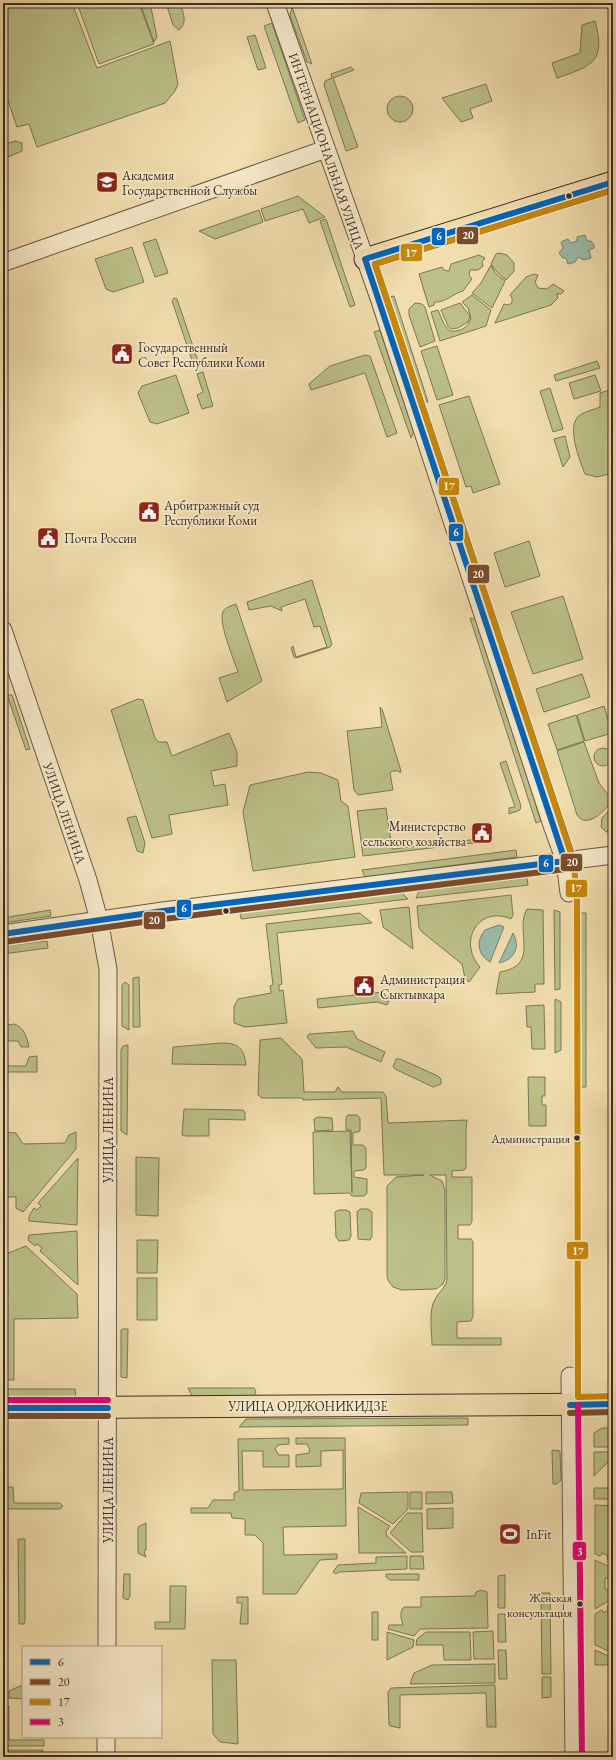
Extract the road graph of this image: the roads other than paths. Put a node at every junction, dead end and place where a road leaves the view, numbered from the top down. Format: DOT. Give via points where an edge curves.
graph roads {
  1 [pos="275,3"];
  2 [pos="326,149"];
  3 [pos="613,182"];
  4 [pos="365,258"];
  5 [pos="5,262"];
  6 [pos="3,630"];
  7 [pos="613,855"];
  8 [pos="566,861"];
  9 [pos="569,893"];
  10 [pos="100,920"];
  11 [pos="3,934"];
  12 [pos="570,1376"];
  13 [pos="613,1404"];
  14 [pos="570,1405"];
  15 [pos="3,1408"];
  16 [pos="108,1408"];
  17 [pos="107,1646"];
  18 [pos="106,1738"];
  19 [pos="106,1757"];
  20 [pos="574,1757"];
  1 -- 2 [label="street, ИНТЕРНАЦИОНАЛЬНАЯ УЛИЦА"];
  2 -- 4 [label="street, ИНТЕРНАЦИОНАЛЬНАЯ УЛИЦА"];
  2 -- 5 [label="street"];
  3 -- 4 [label="main road"];
  4 -- 8 [label="street, ИНТЕРНАЦИОНАЛЬНАЯ УЛИЦА"];
  6 -- 10 [label="street, УЛИЦА ЛЕНИНА"];
  7 -- 8 [label="street"];
  8 -- 9 [label="street, ИНТЕРНАЦИОНАЛЬНАЯ УЛИЦА"];
  8 -- 10 [label="street"];
  10 -- 11 [label="street"];
  10 -- 16 [label="street, УЛИЦА ЛЕНИНА" via="108,969"];
  12 -- 14 [label="street"];
  13 -- 14 [label="main road, УЛИЦА ОРДЖОНИКИДЗЕ"];
  14 -- 16 [label="main road, УЛИЦА ОРДЖОНИКИДЗЕ"];
  14 -- 20 [label="street"];
  15 -- 16 [label="main road, УЛИЦА ОРДЖОНИКИДЗЕ"];
  16 -- 17 [label="street, УЛИЦА ЛЕНИНА"];
  18 -- 19 [label="street"];
}
